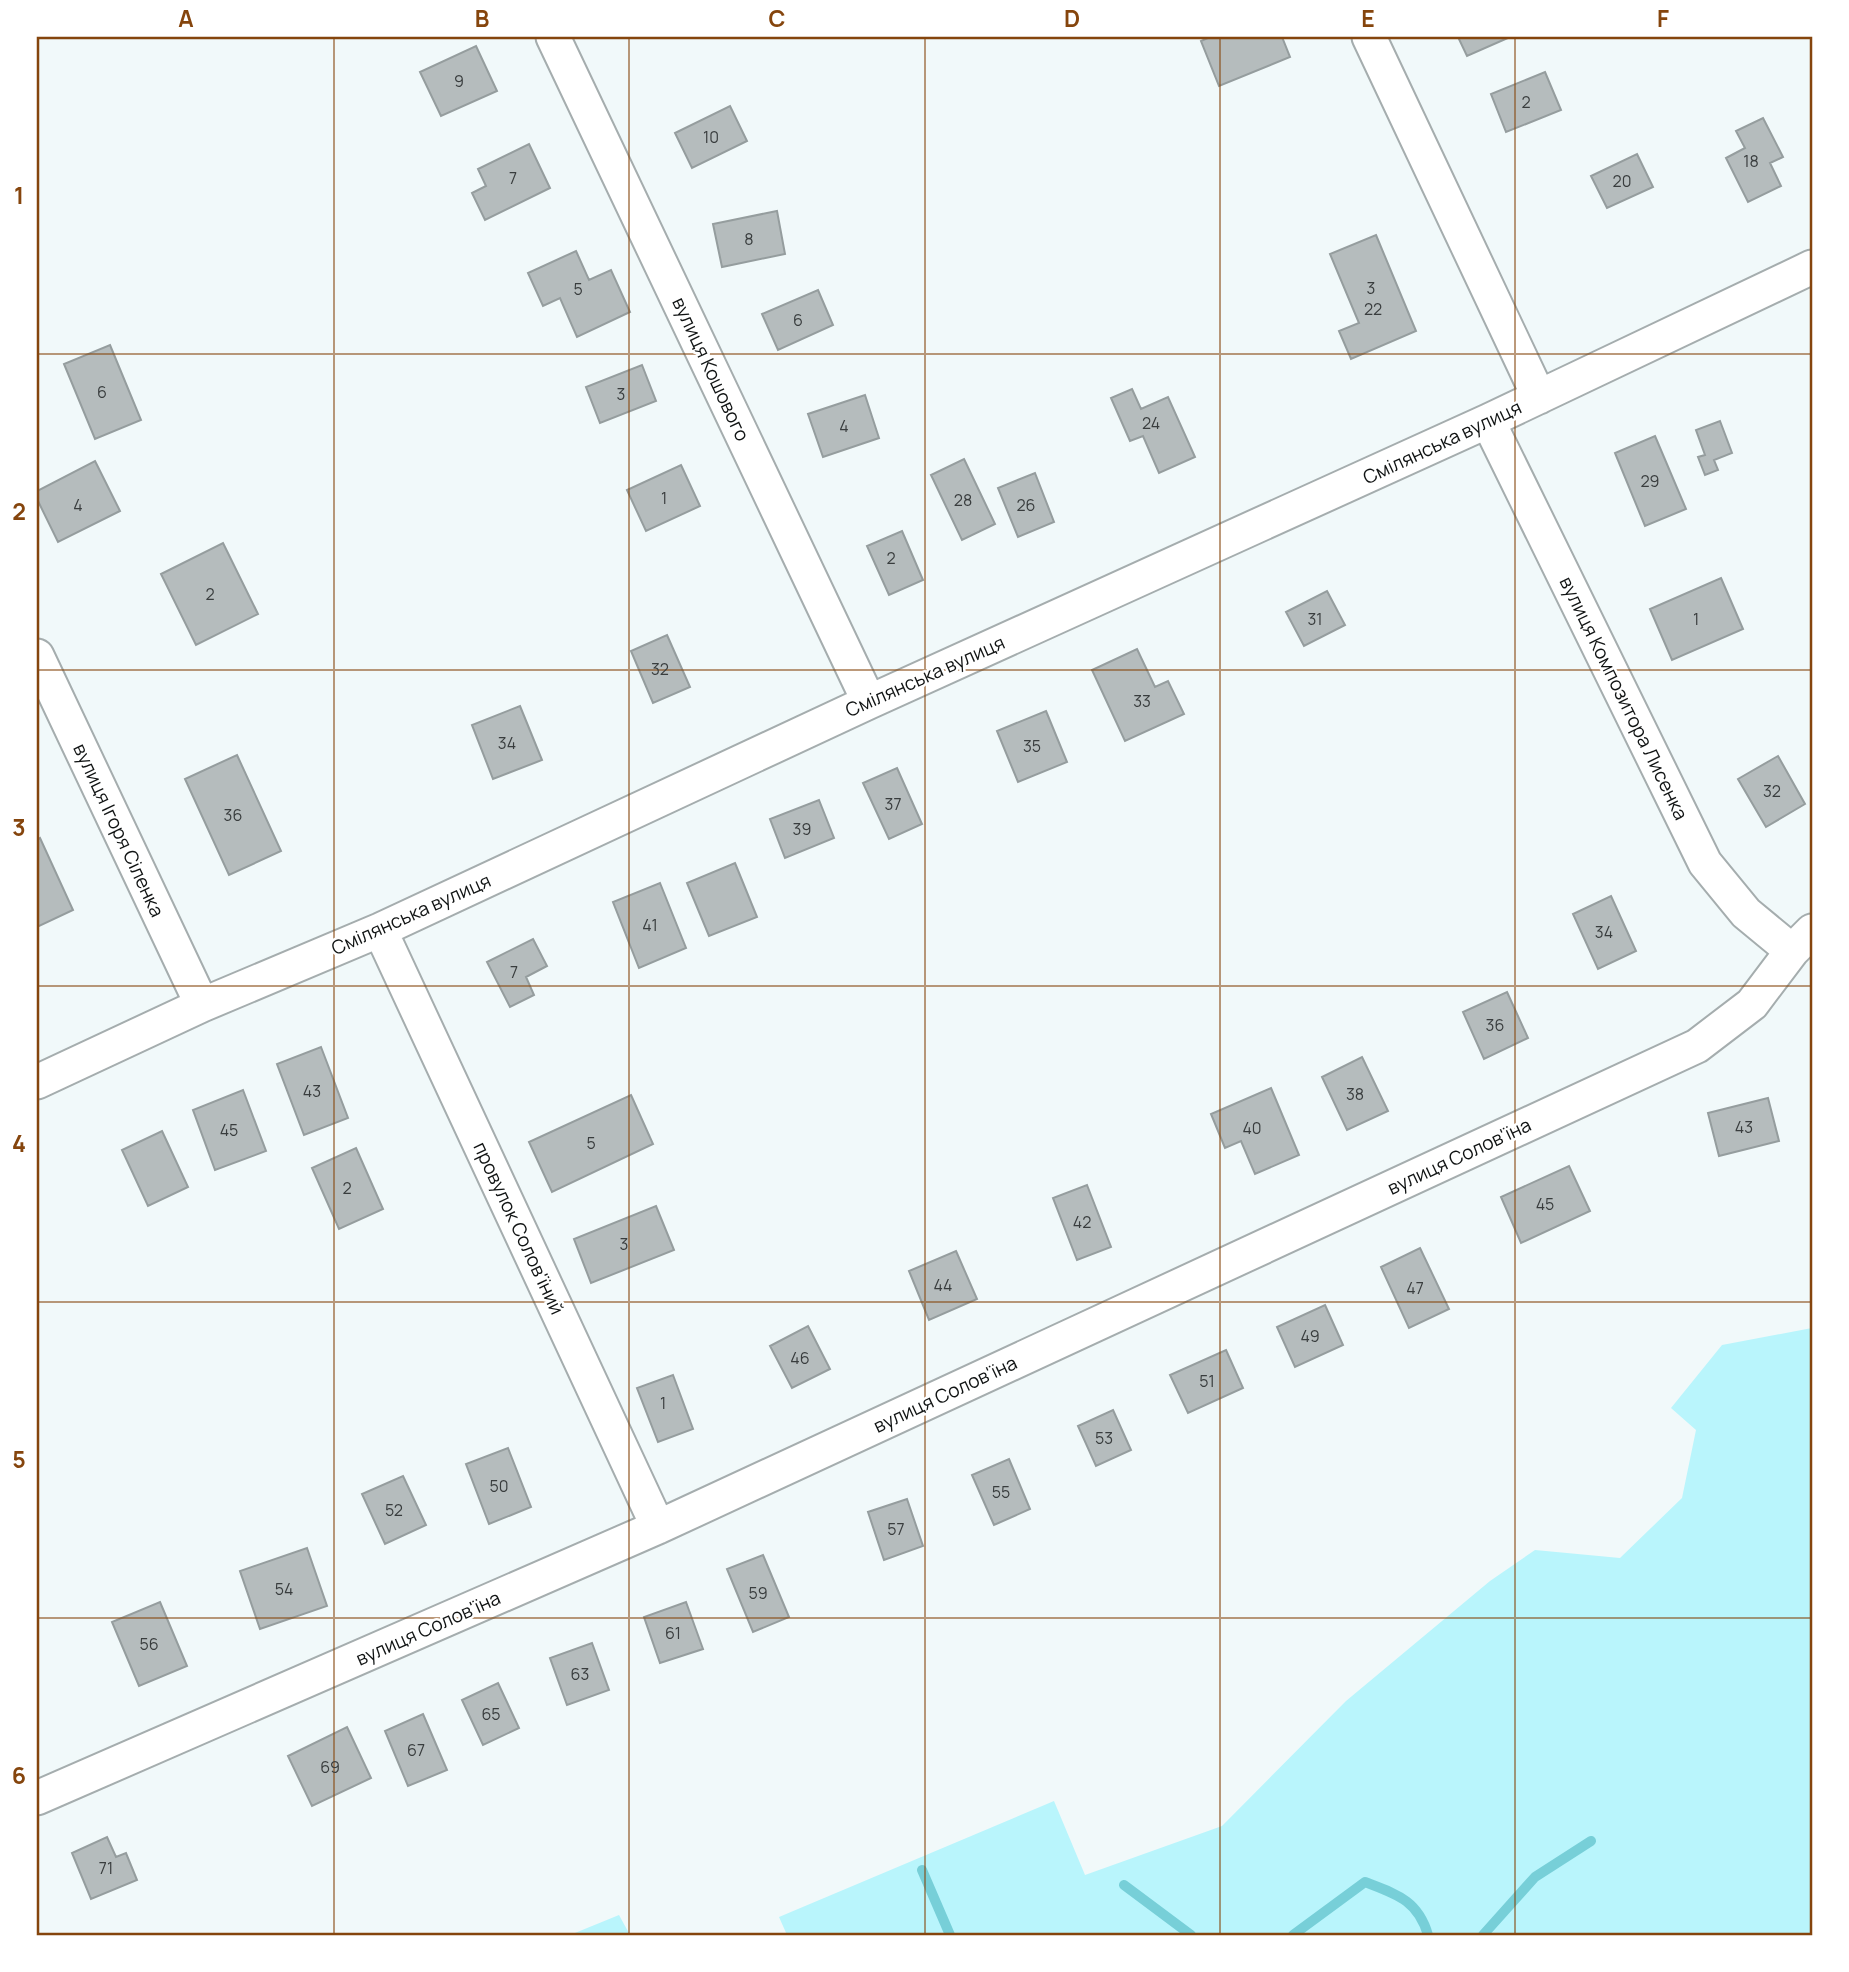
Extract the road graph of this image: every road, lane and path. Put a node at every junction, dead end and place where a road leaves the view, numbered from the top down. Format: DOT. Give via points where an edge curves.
graph roads {
  1 [pos="553,37"];
  2 [pos="1369,37"];
  3 [pos="1812,267"];
  4 [pos="1539,397"];
  5 [pos="1488,421"];
  6 [pos="37,656"];
  7 [pos="869,702"];
  8 [pos="380,930"];
  9 [pos="1802,941"];
  10 [pos="202,1004"];
  11 [pos="37,1082"];
  12 [pos="658,1527"];
  13 [pos="37,1798"];
  1 -- 7 [label="street, вулиця Кошового"];
  2 -- 4 [label="street"];
  3 -- 4 [label="street, Смілянська вулиця"];
  4 -- 5 [label="street, Смілянська вулиця"];
  5 -- 7 [label="street, Смілянська вулиця"];
  5 -- 9 [label="street, вулиця Композитора Лисенка" via="1705,863 1746,913"];
  6 -- 10 [label="street, вулиця Ігоря Сіленка"];
  7 -- 8 [label="street, Смілянська вулиця"];
  8 -- 10 [label="street, Смілянська вулиця"];
  8 -- 12 [label="street, провулок Солов'їний"];
  9 -- 12 [label="street, вулиця Солов'їна" via="1752,1004 1697,1046"];
  10 -- 11 [label="street, Смілянська вулиця"];
  12 -- 13 [label="street, вулиця Солов'їна"];
}
